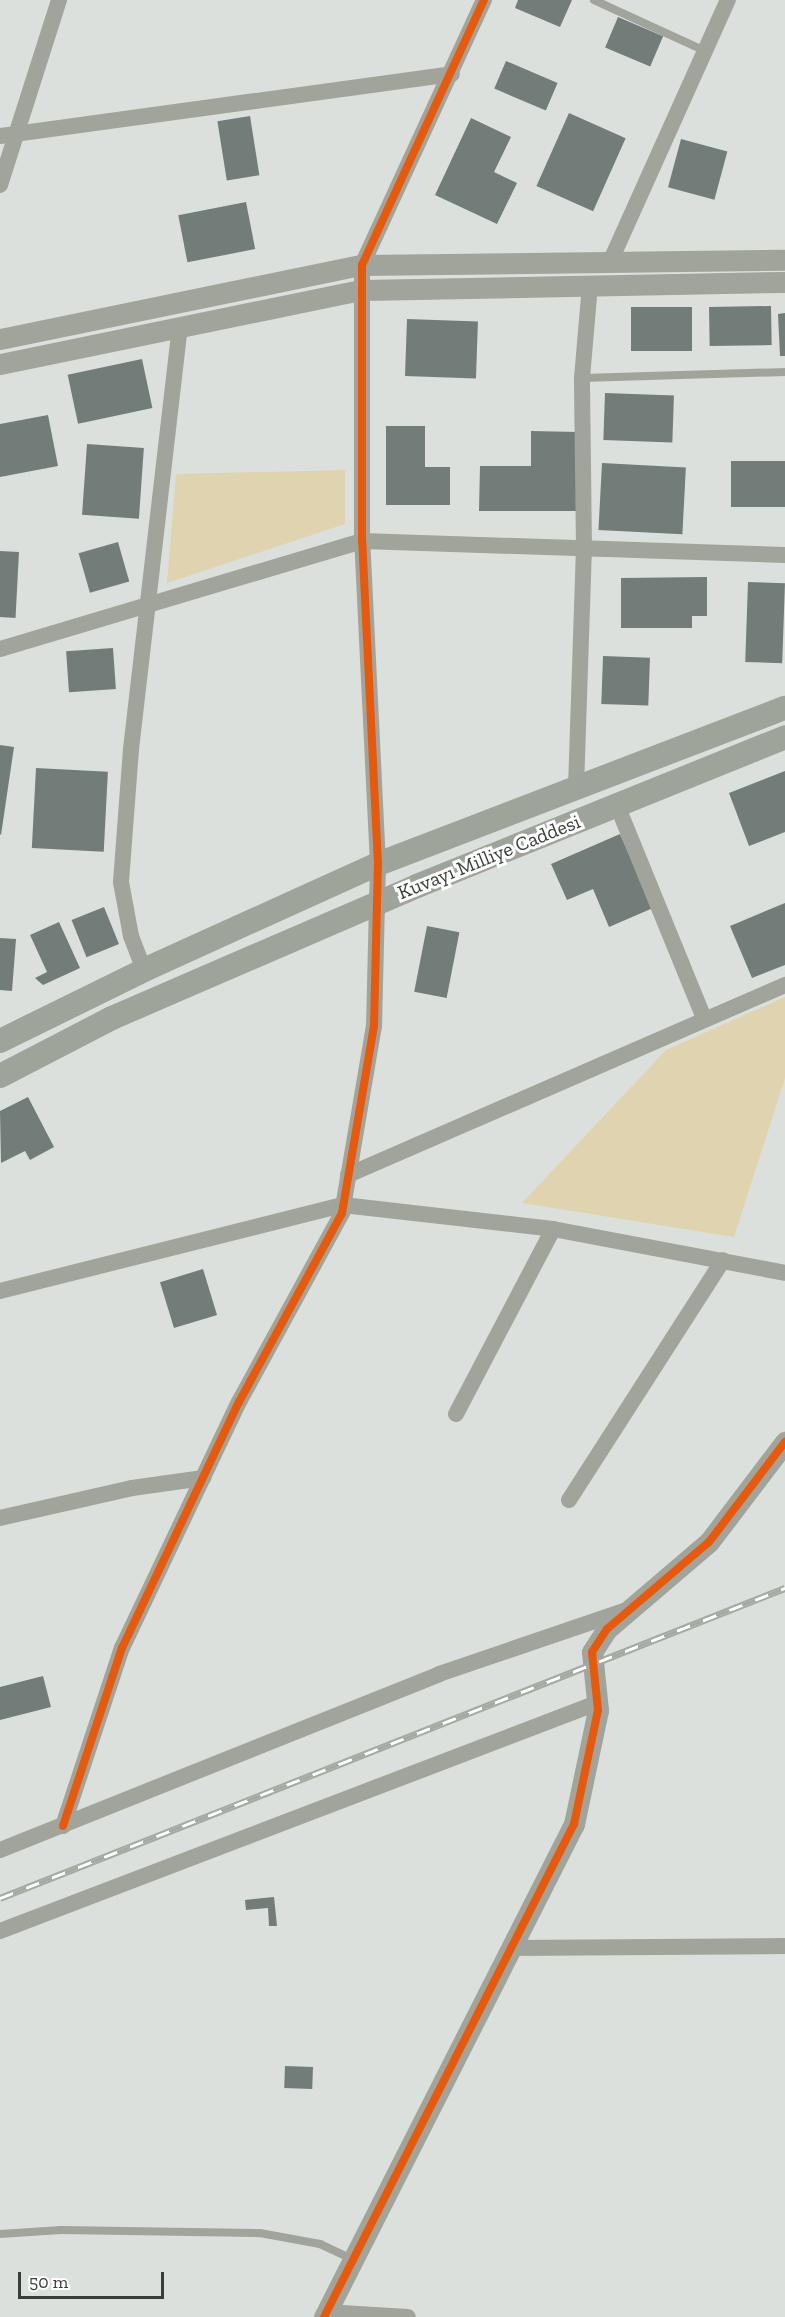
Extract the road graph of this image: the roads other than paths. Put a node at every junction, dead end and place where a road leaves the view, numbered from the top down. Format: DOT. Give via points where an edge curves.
graph roads {
  1 [pos="58,0"];
  2 [pos="484,0"];
  3 [pos="594,0"];
  4 [pos="728,0"];
  5 [pos="705,51"];
  6 [pos="452,74"];
  7 [pos="17,133"];
  8 [pos="0,136"];
  9 [pos="0,185"];
  10 [pos="611,260"];
  11 [pos="785,260"];
  12 [pos="362,265"];
  13 [pos="785,282"];
  14 [pos="590,284"];
  15 [pos="362,290"];
  16 [pos="180,328"];
  17 [pos="0,339"];
  18 [pos="0,364"];
  19 [pos="785,372"];
  20 [pos="582,378"];
  21 [pos="362,541"];
  22 [pos="584,549"];
  23 [pos="785,555"];
  24 [pos="148,606"];
  25 [pos="0,649"];
  26 [pos="785,708"];
  27 [pos="785,737"];
  28 [pos="576,788"];
  29 [pos="617,805"];
  30 [pos="378,864"];
  31 [pos="375,904"];
  32 [pos="144,970"];
  33 [pos="785,985"];
  34 [pos="704,1018"];
  35 [pos="0,1041"];
  36 [pos="0,1076"];
  37 [pos="348,1175"];
  38 [pos="343,1205"];
  39 [pos="553,1229"];
  40 [pos="723,1260"];
  41 [pos="785,1273"];
  42 [pos="0,1292"];
  43 [pos="456,1414"];
  44 [pos="785,1442"];
  45 [pos="203,1478"];
  46 [pos="569,1500"];
  47 [pos="0,1518"];
  48 [pos="627,1610"];
  49 [pos="597,1703"];
  50 [pos="63,1826"];
  51 [pos="0,1850"];
  52 [pos="0,1931"];
  53 [pos="785,1946"];
  54 [pos="511,1948"];
  55 [pos="0,2234"];
  56 [pos="352,2259"];
  57 [pos="325,2315"];
  58 [pos="408,2317"];
  1 -- 7 [label="street"];
  2 -- 6 [label="street"];
  3 -- 5 [label="lane"];
  4 -- 5 [label="street"];
  5 -- 10 [label="street"];
  6 -- 7 [label="street"];
  6 -- 12 [label="street"];
  7 -- 8 [label="street"];
  7 -- 9 [label="street"];
  10 -- 11 [label="street"];
  10 -- 12 [label="street"];
  12 -- 15 [label="street"];
  12 -- 17 [label="street"];
  13 -- 14 [label="street"];
  14 -- 15 [label="street"];
  14 -- 20 [label="street"];
  15 -- 16 [label="street"];
  15 -- 21 [label="street"];
  16 -- 18 [label="street"];
  16 -- 24 [label="street"];
  19 -- 20 [label="lane"];
  20 -- 22 [label="street"];
  21 -- 22 [label="street"];
  21 -- 24 [label="street"];
  21 -- 30 [label="street"];
  22 -- 23 [label="street"];
  22 -- 28 [label="street"];
  24 -- 25 [label="street"];
  24 -- 32 [label="street" via="121,882 131,936"];
  26 -- 28 [label="main road, Kuvayı Milliye Caddesi"];
  27 -- 29 [label="main road, Kuvayı Milliye Caddesi"];
  28 -- 30 [label="main road, Kuvayı Milliye Caddesi"];
  29 -- 31 [label="main road, Kuvayı Milliye Caddesi"];
  29 -- 34 [label="street"];
  30 -- 31 [label="street"];
  30 -- 32 [label="main road, Kuvayı Milliye Caddesi"];
  31 -- 36 [label="main road, Kuvayı Milliye Caddesi" via="112,1017"];
  31 -- 37 [label="street" via="374,1026"];
  32 -- 35 [label="main road, Kuvayı Milliye Caddesi"];
  33 -- 34 [label="street"];
  34 -- 37 [label="street"];
  37 -- 38 [label="street"];
  38 -- 39 [label="street"];
  38 -- 42 [label="street"];
  38 -- 45 [label="street"];
  39 -- 40 [label="street"];
  39 -- 43 [label="street"];
  40 -- 41 [label="street"];
  40 -- 46 [label="street"];
  44 -- 48 [label="street" via="710,1542"];
  45 -- 47 [label="street" via="132,1488"];
  45 -- 50 [label="street" via="122,1648"];
  48 -- 49 [label="street" via="607,1629 592,1652"];
  48 -- 50 [label="street" via="439,1674"];
  49 -- 52 [label="street"];
  49 -- 54 [label="street" via="574,1824"];
  50 -- 51 [label="street"];
  53 -- 54 [label="street"];
  54 -- 56 [label="street"];
  55 -- 56 [label="lane" via="61,2230 260,2233 320,2244"];
  56 -- 57 [label="street"];
  57 -- 58 [label="street"];
}
